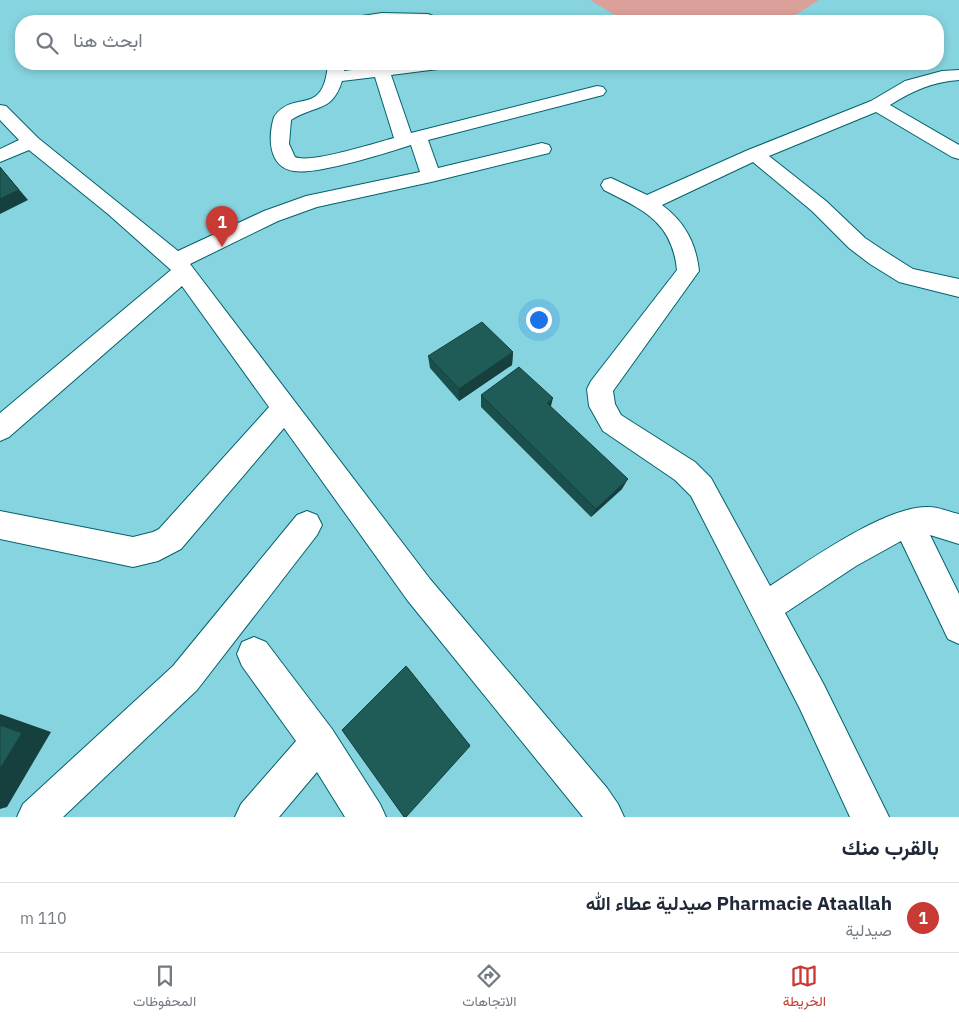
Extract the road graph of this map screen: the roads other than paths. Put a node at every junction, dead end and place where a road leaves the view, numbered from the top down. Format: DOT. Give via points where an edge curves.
graph roads {
  1 [pos="335,70"];
  2 [pos="389,70"];
  3 [pos="381,71"];
  4 [pos="959,75"];
  5 [pos="597,91"];
  6 [pos="877,105"];
  7 [pos="1,108"];
  8 [pos="411,139"];
  9 [pos="30,142"];
  10 [pos="542,149"];
  11 [pos="959,153"];
  12 [pos="755,154"];
  13 [pos="0,156"];
  14 [pos="431,176"];
  15 [pos="611,185"];
  16 [pos="648,203"];
  17 [pos="180,266"];
  18 [pos="959,288"];
  19 [pos="285,408"];
  20 [pos="0,429"];
  21 [pos="0,525"];
  22 [pos="307,525"];
  23 [pos="909,525"];
  24 [pos="959,529"];
  25 [pos="765,608"];
  26 [pos="959,628"];
  27 [pos="254,654"];
  28 [pos="319,742"];
  29 [pos="594,811"];
  30 [pos="36,817"];
  31 [pos="254,817"];
  32 [pos="367,817"];
  33 [pos="870,817"];
  1 -- 3 [label="street"];
  1 -- 8 [label="street" via="329,95 296,108 284,117 280,145 290,163 305,166"];
  2 -- 3 [label="street"];
  3 -- 8 [label="street"];
  4 -- 6 [label="street" via="910,85"];
  5 -- 8 [label="street"];
  6 -- 11 [label="street"];
  6 -- 12 [label="street"];
  7 -- 9 [label="street"];
  8 -- 14 [label="street"];
  9 -- 13 [label="street"];
  9 -- 17 [label="street" via="115,208"];
  10 -- 14 [label="street"];
  12 -- 16 [label="street"];
  12 -- 18 [label="street" via="819,206 857,244 878,258 907,276"];
  14 -- 17 [label="street" via="313,201 271,216"];
  15 -- 16 [label="street"];
  16 -- 25 [label="street" via="674,226 688,254 688,271 600,390 602,406 612,423 685,471 701,487"];
  17 -- 19 [label="street"];
  17 -- 20 [label="street"];
  19 -- 21 [label="street" via="170,539 158,546 132,552"];
  19 -- 29 [label="street" via="419,590"];
  22 -- 30 [label="street" via="185,678"];
  23 -- 24 [label="street" via="928,521"];
  23 -- 25 [label="street" via="880,535"];
  23 -- 26 [label="street"];
  25 -- 33 [label="street"];
  27 -- 28 [label="street"];
  28 -- 31 [label="street"];
  28 -- 32 [label="street"];
}
